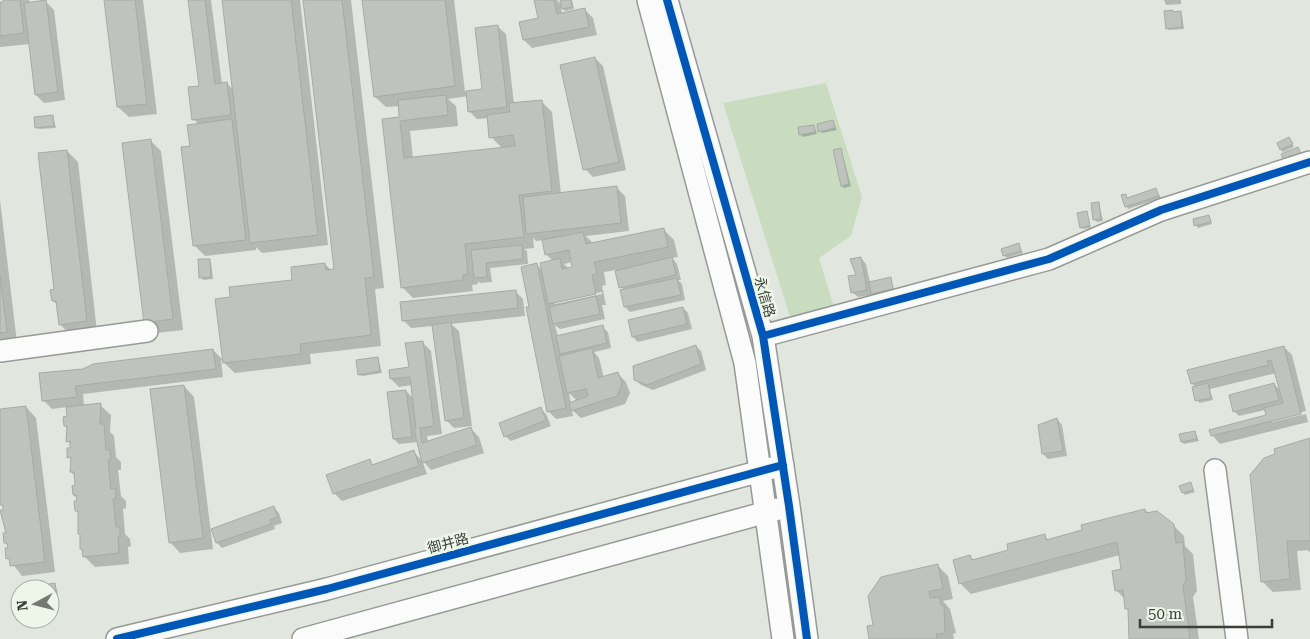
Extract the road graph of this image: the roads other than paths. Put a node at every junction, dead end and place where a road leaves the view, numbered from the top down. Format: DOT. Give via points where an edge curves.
graph roads {
  1 [pos="648,0"];
  2 [pos="667,0"];
  3 [pos="1310,162"];
  4 [pos="147,332"];
  5 [pos="763,336"];
  6 [pos="0,351"];
  7 [pos="783,465"];
  8 [pos="1215,470"];
  9 [pos="760,472"];
  10 [pos="790,506"];
  11 [pos="766,512"];
  12 [pos="117,639"];
  13 [pos="303,639"];
  14 [pos="782,639"];
  15 [pos="807,639"];
  16 [pos="1237,639"];
  1 -- 9 [label="street" via="746,363"];
  2 -- 5 [label="street, 永信路"];
  3 -- 5 [label="street" via="1162,210 1049,259"];
  4 -- 6 [label="street"];
  5 -- 7 [label="street, 永信路"];
  7 -- 9 [label="street, 御井路"];
  7 -- 10 [label="street, 永信路"];
  8 -- 16 [label="street"];
  9 -- 11 [label="street"];
  9 -- 12 [label="street, 御井路" via="337,586"];
  10 -- 11 [label="street"];
  10 -- 15 [label="street, 永信路"];
  11 -- 13 [label="street"];
  11 -- 14 [label="street"];
}
